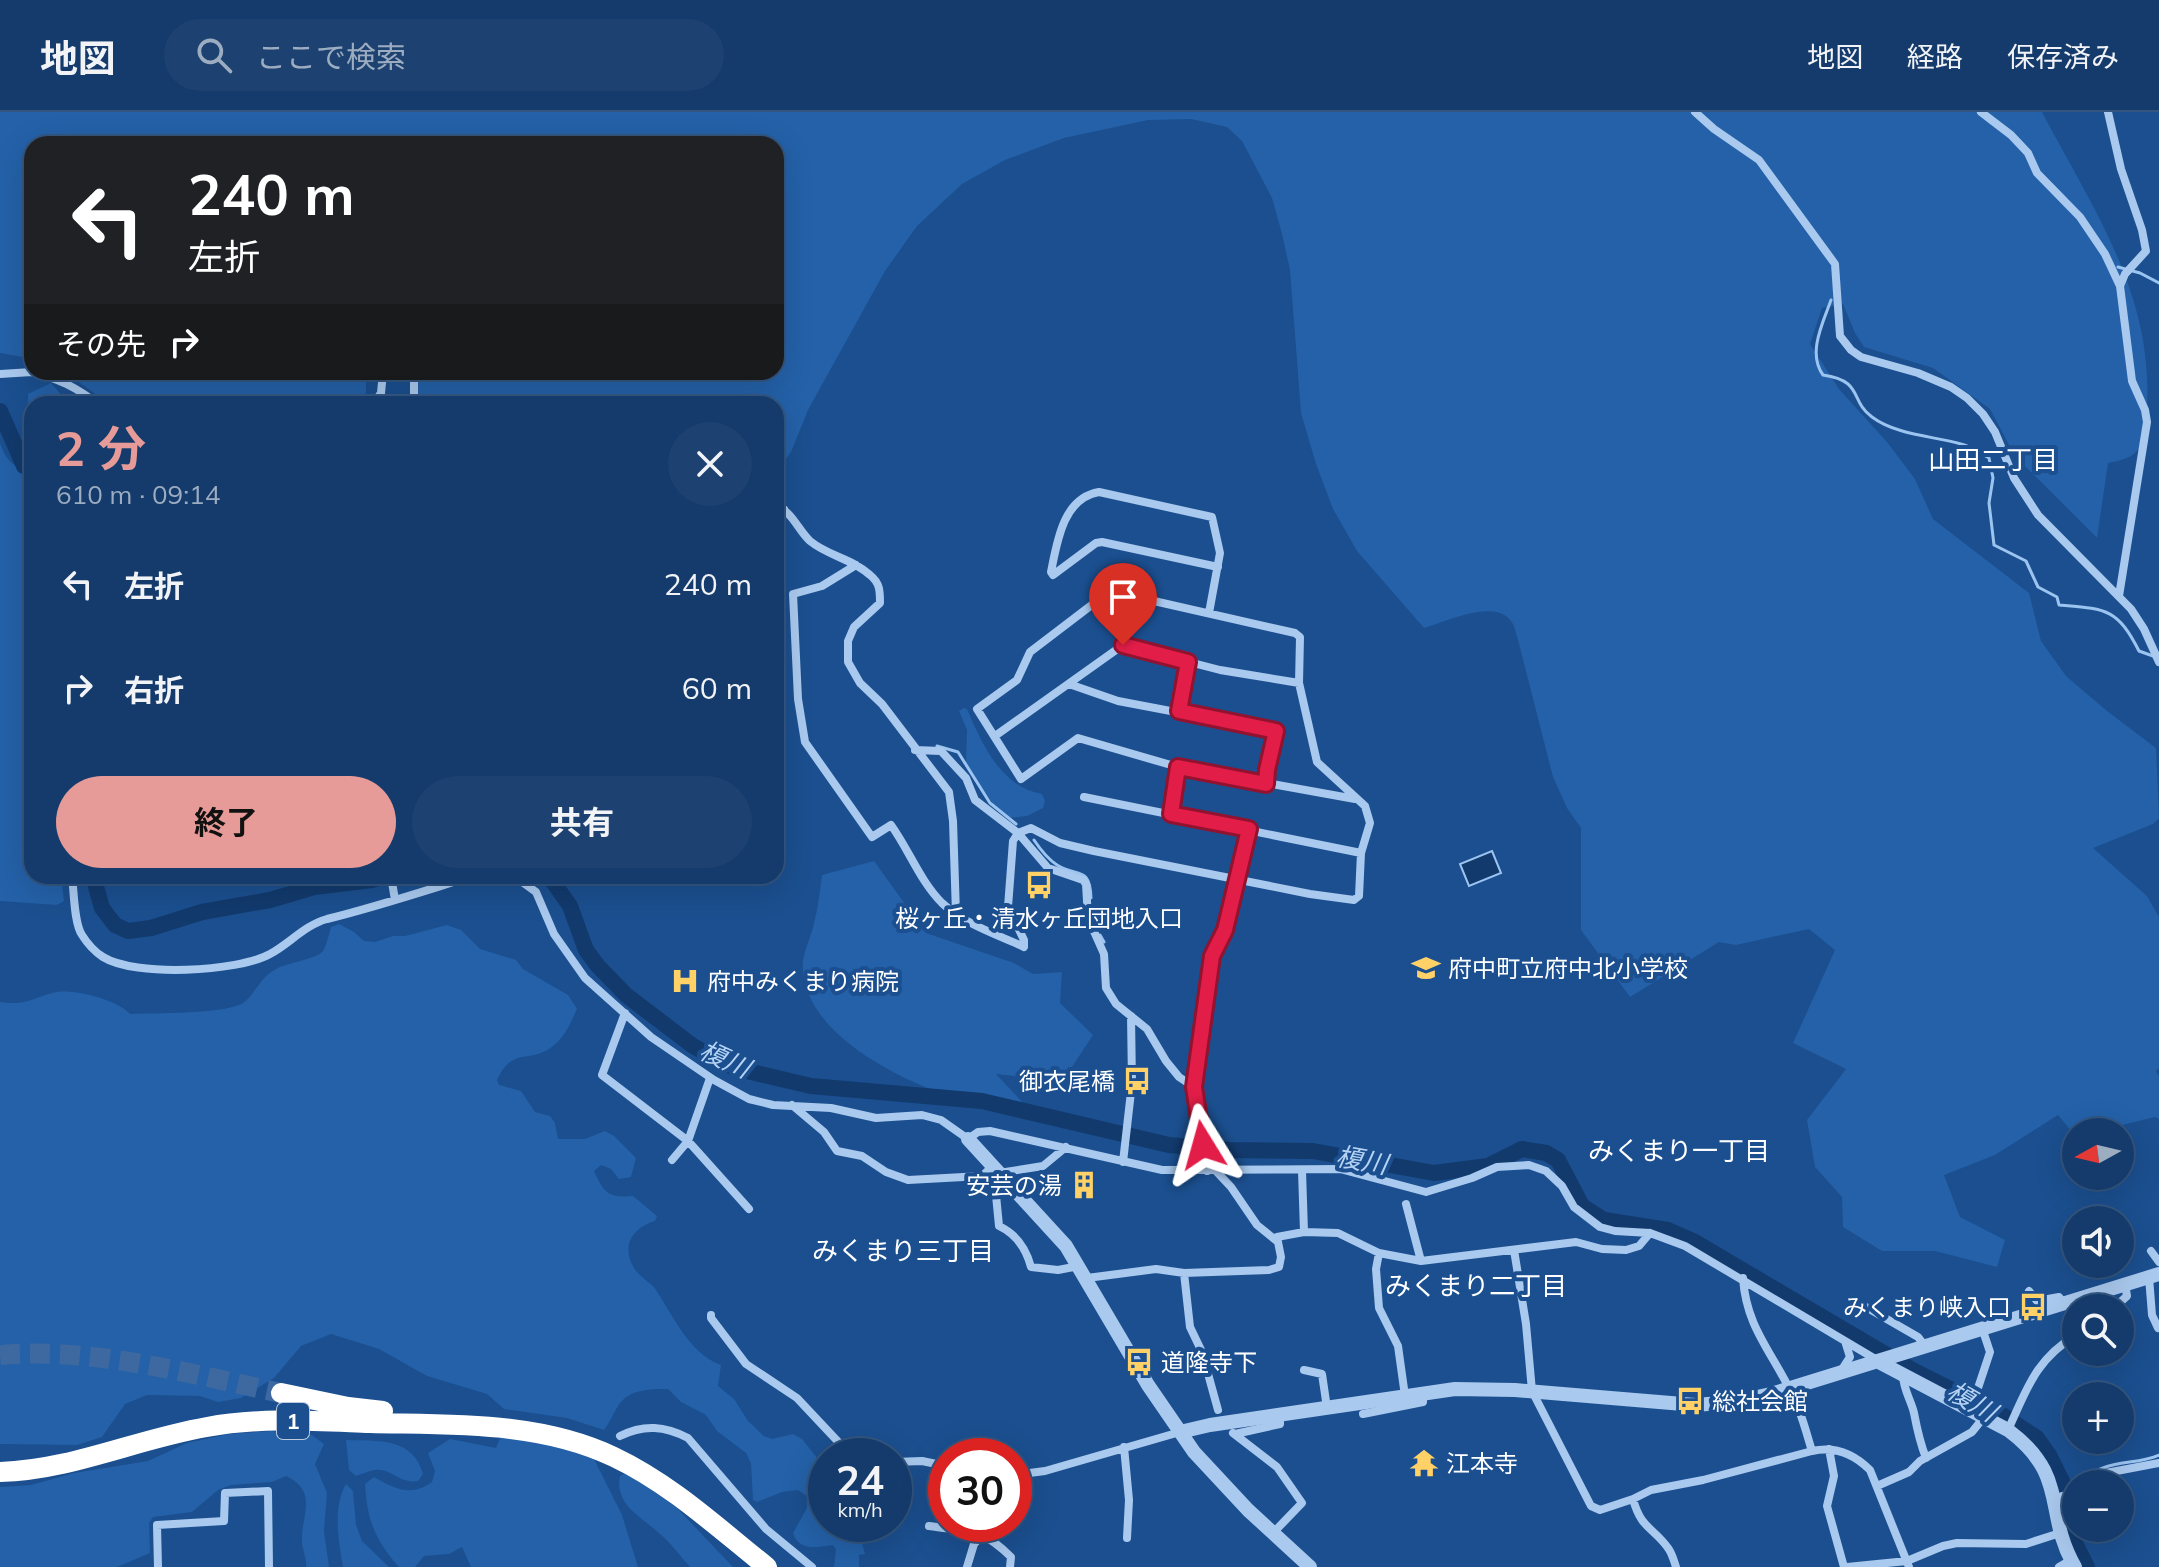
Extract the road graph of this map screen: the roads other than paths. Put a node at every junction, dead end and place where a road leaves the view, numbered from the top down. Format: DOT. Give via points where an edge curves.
graph roads {
  1 [pos="1695,112"];
  2 [pos="1981,112"];
  3 [pos="2108,112"];
  4 [pos="2120,286"];
  5 [pos="24,372"];
  6 [pos="0,374"];
  7 [pos="62,380"];
  8 [pos="88,396"];
  9 [pos="784,512"];
  10 [pos="856,565"];
  11 [pos="1218,567"];
  12 [pos="2119,596"];
  13 [pos="1133,597"];
  14 [pos="1209,613"];
  15 [pos="1123,645"];
  16 [pos="1188,662"];
  17 [pos="2159,662"];
  18 [pos="1299,683"];
  19 [pos="1069,684"];
  20 [pos="1179,711"];
  21 [pos="995,736"];
  22 [pos="915,750"];
  23 [pos="1178,767"];
  24 [pos="1266,784"];
  25 [pos="1084,797"];
  26 [pos="1355,799"];
  27 [pos="1171,814"];
  28 [pos="1249,829"];
  29 [pos="1018,833"];
  30 [pos="1361,853"];
  31 [pos="1238,878"];
  32 [pos="73,884"];
  33 [pos="392,884"];
  34 [pos="447,884"];
  35 [pos="525,884"];
  36 [pos="395,900"];
  37 [pos="956,914"];
  38 [pos="625,1013"];
  39 [pos="1131,1016"];
  40 [pos="710,1078"];
  41 [pos="1194,1087"];
  42 [pos="792,1105"];
  43 [pos="968,1139"];
  44 [pos="688,1141"];
  45 [pos="1066,1147"];
  46 [pos="672,1160"];
  47 [pos="1123,1162"];
  48 [pos="1212,1171"];
  49 [pos="1302,1171"];
  50 [pos="997,1173"];
  51 [pos="1406,1204"];
  52 [pos="749,1209"];
  53 [pos="1304,1232"];
  54 [pos="1650,1233"];
  55 [pos="1278,1242"];
  56 [pos="1514,1250"];
  57 [pos="2151,1251"];
  58 [pos="1379,1253"];
  59 [pos="1421,1261"];
  60 [pos="2159,1262"];
  61 [pos="1084,1272"];
  62 [pos="1184,1273"];
  63 [pos="2154,1276"];
  64 [pos="1743,1278"];
  65 [pos="2125,1284"];
  66 [pos="2029,1291"];
  67 [pos="2093,1294"];
  68 [pos="2127,1294"];
  69 [pos="1852,1299"];
  70 [pos="2062,1301"];
  71 [pos="2062,1304"];
  72 [pos="711,1315"];
  73 [pos="1982,1328"];
  74 [pos="2158,1328"];
  75 [pos="1845,1341"];
  76 [pos="2062,1344"];
  77 [pos="1925,1346"];
  78 [pos="1886,1358"];
  79 [pos="1304,1370"];
  80 [pos="1841,1372"];
  81 [pos="1903,1375"];
  82 [pos="1789,1387"];
  83 [pos="1532,1391"];
  84 [pos="281,1393"];
  85 [pos="1423,1393"];
  86 [pos="1976,1394"];
  87 [pos="1405,1396"];
  88 [pos="1327,1408"];
  89 [pos="1218,1410"];
  90 [pos="1363,1414"];
  91 [pos="1280,1415"];
  92 [pos="1984,1417"];
  93 [pos="486,1420"];
  94 [pos="2008,1430"];
  95 [pos="1180,1432"];
  96 [pos="620,1436"];
  97 [pos="835,1438"];
  98 [pos="1124,1447"];
  99 [pos="1829,1449"];
  100 [pos="1812,1451"];
  101 [pos="1926,1458"];
  102 [pos="638,1462"];
  103 [pos="2159,1463"];
  104 [pos="2122,1470"];
  105 [pos="0,1472"];
  106 [pos="1032,1473"];
  107 [pos="1877,1486"];
  108 [pos="2062,1496"];
  109 [pos="2055,1498"];
  110 [pos="1633,1499"];
  111 [pos="1273,1533"];
  112 [pos="2060,1533"];
  113 [pos="1127,1538"];
  114 [pos="975,1542"];
  115 [pos="996,1542"];
  116 [pos="1908,1564"];
  117 [pos="2068,1565"];
  118 [pos="158,1567"];
  119 [pos="269,1567"];
  120 [pos="767,1567"];
  121 [pos="785,1567"];
  122 [pos="812,1567"];
  123 [pos="967,1567"];
  124 [pos="1010,1567"];
  125 [pos="1310,1567"];
  126 [pos="1676,1567"];
  127 [pos="1846,1567"];
  1 -- 12 [label="street" via="1759,160 1835,264 1840,336 1851,350 1918,373 1967,398 1995,432 2026,499"];
  2 -- 4 [label="street" via="2028,153 2037,173 2080,217"];
  3 -- 4 [label="street" via="2146,251"];
  4 -- 12 [label="street" via="2132,381 2147,422"];
  5 -- 6 [label="street"];
  7 -- 8 [label="street"];
  9 -- 10 [label="street" via="812,543"];
  10 -- 22 [label="street" via="880,587 880,603 854,627 848,641 850,668"];
  10 -- 37 [label="street" via="822,586 793,594 805,742 872,837 891,825 928,886"];
  11 -- 11 [label="street" via="1212,517 1099,492 1078,500 1060,530 1051,572 1102,542"];
  11 -- 14 [label="street"];
  12 -- 17 [label="street" via="2144,629"];
  13 -- 14 [label="street"];
  13 -- 15 [label="street"];
  13 -- 21 [label="street" via="1110,591 1030,652 1017,680 977,709"];
  14 -- 18 [label="street" via="1295,633 1300,637"];
  15 -- 16 [label="street"];
  15 -- 19 [label="street"];
  16 -- 18 [label="street"];
  16 -- 20 [label="street"];
  18 -- 26 [label="street" via="1317,762"];
  19 -- 20 [label="street" via="1118,701"];
  19 -- 21 [label="street"];
  20 -- 24 [label="street" via="1276,731"];
  21 -- 23 [label="street" via="1021,779 1078,738"];
  22 -- 29 [label="street" via="941,751 966,778 975,800"];
  22 -- 37 [label="street" via="949,792"];
  23 -- 24 [label="street"];
  23 -- 27 [label="street"];
  24 -- 26 [label="street"];
  25 -- 27 [label="street"];
  26 -- 30 [label="street" via="1365,806 1370,823"];
  27 -- 28 [label="street"];
  28 -- 30 [label="street"];
  28 -- 31 [label="street"];
  29 -- 31 [label="street" via="1031,828 1060,843"];
  29 -- 37 [label="street" via="1008,907 1024,947"];
  29 -- 39 [label="street" via="1048,868 1086,884 1088,918 1104,954 1106,988"];
  30 -- 31 [label="street" via="1359,896 1354,900"];
  31 -- 41 [label="street" via="1225,930 1212,956"];
  32 -- 36 [label="street" via="79,932 104,957 128,967 246,964 325,920"];
  33 -- 36 [label="street"];
  34 -- 36 [label="street"];
  35 -- 38 [label="street" via="536,892 554,934 585,978"];
  38 -- 40 [label="street"];
  38 -- 44 [label="street" via="602,1075"];
  39 -- 41 [label="street" via="1147,1029 1179,1077"];
  39 -- 47 [label="street" via="1132,1083"];
  40 -- 42 [label="street" via="749,1099"];
  40 -- 44 [label="street"];
  41 -- 48 [label="street"];
  42 -- 43 [label="street" via="876,1118 922,1115 941,1120"];
  42 -- 50 [label="street" via="837,1151 862,1156 908,1180"];
  43 -- 45 [label="street" via="990,1131"];
  43 -- 50 [label="street"];
  44 -- 46 [label="street"];
  44 -- 52 [label="street"];
  45 -- 47 [label="street"];
  45 -- 50 [label="street" via="1043,1166"];
  47 -- 48 [label="street" via="1162,1170"];
  48 -- 49 [label="street"];
  48 -- 55 [label="street"];
  49 -- 53 [label="street"];
  49 -- 54 [label="street" via="1340,1169 1426,1192 1497,1167 1529,1165 1546,1171 1574,1207 1600,1227"];
  50 -- 61 [label="street"];
  50 -- 61 [label="street" via="999,1226 1012,1232 1031,1267"];
  51 -- 59 [label="street"];
  53 -- 55 [label="street" via="1281,1235"];
  53 -- 58 [label="street" via="1338,1233"];
  54 -- 56 [label="street" via="1639,1246 1626,1250 1576,1242"];
  54 -- 64 [label="street"];
  55 -- 62 [label="street" via="1279,1267"];
  56 -- 59 [label="street"];
  56 -- 83 [label="street"];
  57 -- 60 [label="street"];
  58 -- 59 [label="street"];
  58 -- 87 [label="street" via="1379,1308 1398,1346"];
  61 -- 62 [label="street"];
  61 -- 95 [label="street"];
  62 -- 89 [label="street" via="1190,1327"];
  63 -- 65 [label="street"];
  63 -- 74 [label="street" via="2152,1315"];
  64 -- 75 [label="street"];
  64 -- 82 [label="street" via="1744,1302"];
  65 -- 67 [label="street"];
  65 -- 68 [label="street"];
  66 -- 70 [label="street" via="2037,1301"];
  69 -- 77 [label="street"];
  71 -- 73 [label="street"];
  72 -- 97 [label="street" via="746,1364 797,1398"];
  73 -- 77 [label="street"];
  73 -- 86 [label="street" via="1990,1352"];
  75 -- 78 [label="street"];
  75 -- 80 [label="street" via="1850,1357"];
  76 -- 94 [label="street" via="2032,1378"];
  77 -- 78 [label="street"];
  78 -- 80 [label="street"];
  78 -- 81 [label="street"];
  79 -- 88 [label="street" via="1322,1374"];
  80 -- 82 [label="street"];
  81 -- 92 [label="street"];
  81 -- 101 [label="street"];
  82 -- 83 [label="street" via="1733,1402 1695,1405"];
  82 -- 100 [label="street"];
  83 -- 85 [label="street"];
  83 -- 110 [label="street" via="1591,1506 1600,1510"];
  84 -- 93 [label="highway, 1" via="369,1410"];
  85 -- 87 [label="street"];
  85 -- 90 [label="street" via="1423,1402"];
  87 -- 88 [label="street"];
  88 -- 91 [label="street"];
  91 -- 95 [label="street"];
  91 -- 111 [label="street" via="1280,1424 1234,1433 1277,1467 1302,1503"];
  92 -- 94 [label="street"];
  92 -- 101 [label="street" via="1972,1432"];
  93 -- 102 [label="highway, 1" via="531,1419 575,1428"];
  93 -- 105 [label="highway, 1" via="233,1423 71,1462"];
  94 -- 109 [label="street" via="2040,1461"];
  95 -- 98 [label="street"];
  95 -- 111 [label="street" via="1203,1463"];
  96 -- 122 [label="street" via="657,1427 688,1438 766,1529"];
  98 -- 106 [label="street"];
  98 -- 113 [label="street"];
  99 -- 100 [label="street"];
  99 -- 107 [label="street" via="1858,1458"];
  99 -- 127 [label="street" via="1834,1476 1827,1506"];
  100 -- 110 [label="street" via="1651,1490"];
  101 -- 107 [label="street"];
  102 -- 120 [label="highway, 1"];
  102 -- 121 [label="highway, 1" via="678,1481"];
  103 -- 104 [label="street"];
  107 -- 116 [label="street"];
  108 -- 109 [label="street"];
  109 -- 112 [label="street"];
  110 -- 126 [label="street" via="1637,1514 1670,1549"];
  111 -- 125 [label="street"];
  112 -- 116 [label="street" via="2026,1544 1957,1543"];
  112 -- 117 [label="street"];
  114 -- 123 [label="street"];
  115 -- 124 [label="street" via="1011,1557"];
  116 -- 127 [label="street"];
  118 -- 119 [label="street" via="157,1525 224,1521 225,1493 268,1491"];
}
